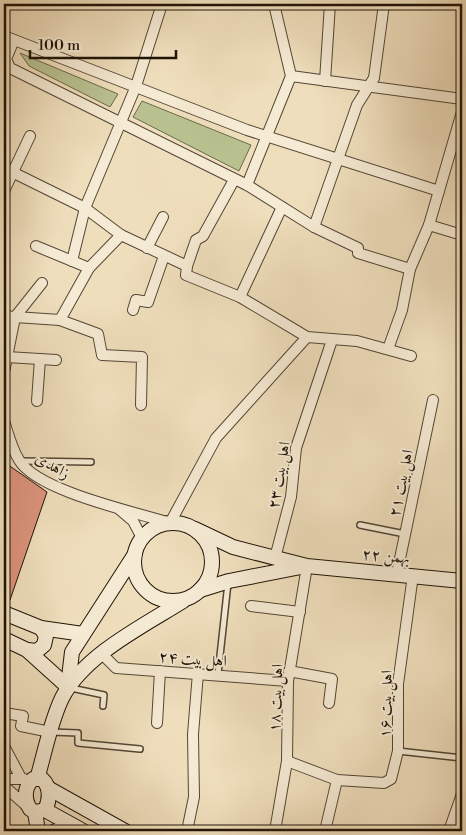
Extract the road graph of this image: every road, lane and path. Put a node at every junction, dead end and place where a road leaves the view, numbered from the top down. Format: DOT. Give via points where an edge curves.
graph roads {
  1 [pos="162,4"];
  2 [pos="274,4"];
  3 [pos="330,4"];
  4 [pos="384,4"];
  5 [pos="4,36"];
  6 [pos="14,40"];
  7 [pos="290,76"];
  8 [pos="325,81"];
  9 [pos="136,86"];
  10 [pos="370,87"];
  11 [pos="462,99"];
  12 [pos="462,112"];
  13 [pos="119,122"];
  14 [pos="30,136"];
  15 [pos="268,137"];
  16 [pos="338,157"];
  17 [pos="7,170"];
  18 [pos="234,180"];
  19 [pos="247,185"];
  20 [pos="439,190"];
  21 [pos="4,192"];
  22 [pos="282,207"];
  23 [pos="85,208"];
  24 [pos="163,216"];
  25 [pos="429,225"];
  26 [pos="314,227"];
  27 [pos="121,235"];
  28 [pos="462,235"];
  29 [pos="36,246"];
  30 [pos="146,248"];
  31 [pos="164,256"];
  32 [pos="72,261"];
  33 [pos="187,266"];
  34 [pos="89,268"];
  35 [pos="410,269"];
  36 [pos="42,283"];
  37 [pos="240,297"];
  38 [pos="134,310"];
  39 [pos="4,316"];
  40 [pos="15,317"];
  41 [pos="60,320"];
  42 [pos="307,337"];
  43 [pos="332,340"];
  44 [pos="388,349"];
  45 [pos="411,356"];
  46 [pos="7,357"];
  47 [pos="40,359"];
  48 [pos="56,360"];
  49 [pos="4,372"];
  50 [pos="433,400"];
  51 [pos="36,401"];
  52 [pos="141,405"];
  53 [pos="4,421"];
  54 [pos="19,461"];
  55 [pos="91,462"];
  56 [pos="115,506"];
  57 [pos="170,523"];
  58 [pos="360,525"];
  59 [pos="195,529"];
  60 [pos="405,534"];
  61 [pos="142,538"];
  62 [pos="135,553"];
  63 [pos="275,558"];
  64 [pos="307,566"];
  65 [pos="397,573"];
  66 [pos="413,575"];
  67 [pos="229,581"];
  68 [pos="462,581"];
  69 [pos="200,590"];
  70 [pos="185,599"];
  71 [pos="251,606"];
  72 [pos="300,612"];
  73 [pos="4,613"];
  74 [pos="41,628"];
  75 [pos="83,634"];
  76 [pos="4,639"];
  77 [pos="27,650"];
  78 [pos="102,654"];
  79 [pos="160,671"];
  80 [pos="198,673"];
  81 [pos="218,674"];
  82 [pos="289,676"];
  83 [pos="68,687"];
  84 [pos="329,703"];
  85 [pos="103,706"];
  86 [pos="4,713"];
  87 [pos="157,723"];
  88 [pos="50,732"];
  89 [pos="4,746"];
  90 [pos="140,749"];
  91 [pos="398,751"];
  92 [pos="462,758"];
  93 [pos="287,762"];
  94 [pos="4,779"];
  95 [pos="337,780"];
  96 [pos="35,781"];
  97 [pos="4,786"];
  98 [pos="462,794"];
  99 [pos="37,810"];
  100 [pos="79,829"];
  101 [pos="38,831"];
  102 [pos="55,831"];
  103 [pos="125,831"];
  104 [pos="187,831"];
  105 [pos="276,831"];
  106 [pos="325,831"];
  107 [pos="450,831"];
  1 -- 9 [label="street"];
  2 -- 7 [label="street"];
  3 -- 8 [label="street"];
  4 -- 10 [label="street"];
  5 -- 6 [label="street"];
  6 -- 9 [label="street"];
  6 -- 13 [label="street" via="6,59 10,68"];
  7 -- 8 [label="street"];
  7 -- 15 [label="street"];
  8 -- 10 [label="street"];
  9 -- 13 [label="street"];
  9 -- 15 [label="street"];
  10 -- 11 [label="street"];
  10 -- 16 [label="street" via="357,105"];
  12 -- 20 [label="street"];
  13 -- 18 [label="street"];
  13 -- 23 [label="street"];
  14 -- 17 [label="street"];
  15 -- 16 [label="street"];
  15 -- 19 [label="street"];
  16 -- 20 [label="street"];
  16 -- 26 [label="street"];
  17 -- 21 [label="street"];
  17 -- 23 [label="street"];
  18 -- 19 [label="street"];
  18 -- 33 [label="street" via="203,236 196,240"];
  19 -- 22 [label="street"];
  20 -- 25 [label="street"];
  22 -- 26 [label="street"];
  22 -- 37 [label="street"];
  23 -- 27 [label="street"];
  23 -- 32 [label="street"];
  24 -- 30 [label="street"];
  25 -- 28 [label="street"];
  25 -- 35 [label="street"];
  26 -- 35 [label="street" via="358,248 358,253"];
  27 -- 30 [label="street"];
  27 -- 34 [label="street"];
  29 -- 32 [label="street"];
  30 -- 31 [label="street"];
  31 -- 33 [label="street"];
  31 -- 38 [label="street" via="148,302 136,300"];
  32 -- 34 [label="street"];
  33 -- 37 [label="street" via="186,275"];
  34 -- 41 [label="street"];
  35 -- 44 [label="street" via="402,310"];
  36 -- 40 [label="street"];
  37 -- 42 [label="street"];
  39 -- 40 [label="street"];
  40 -- 41 [label="street"];
  40 -- 46 [label="street"];
  41 -- 52 [label="street" via="98,334 102,355 142,357"];
  42 -- 43 [label="street"];
  42 -- 57 [label="street" via="216,438"];
  43 -- 44 [label="street"];
  43 -- 63 [label="street, اهل بیت ۲۳" via="296,448 290,497"];
  44 -- 45 [label="street"];
  46 -- 47 [label="street"];
  46 -- 49 [label="street"];
  47 -- 48 [label="street"];
  47 -- 51 [label="street"];
  50 -- 60 [label="street, اهل بیت ۲۱"];
  53 -- 54 [label="street, زاهدی"];
  54 -- 55 [label="lane"];
  54 -- 56 [label="street, زاهدی" via="31,473 52,485"];
  56 -- 57 [label="street, زاهدی"];
  56 -- 61 [label="street, زاهدی" via="134,521"];
  57 -- 59 [label="street"];
  57 -- 61 [label="street" via="154,528"];
  58 -- 60 [label="lane"];
  59 -- 63 [label="street, ۲۲ بهمن" via="233,547"];
  59 -- 69 [label="street" via="207,542 212,559 210,576"];
  60 -- 65 [label="street, اهل بیت ۲۱"];
  61 -- 62 [label="street"];
  62 -- 70 [label="street" via="135,570 141,585 154,596 169,601"];
  62 -- 75 [label="street"];
  63 -- 64 [label="street, ۲۲ بهمن"];
  64 -- 65 [label="street, ۲۲ بهمن"];
  64 -- 67 [label="street, ۲۲ بهمن"];
  64 -- 72 [label="street, اهل بیت ۱۸"];
  65 -- 66 [label="street, ۲۲ بهمن"];
  66 -- 68 [label="street, ۲۲ بهمن"];
  66 -- 91 [label="street, اهل بیت ۱۶" via="398,684"];
  67 -- 69 [label="street, ۲۲ بهمن"];
  67 -- 81 [label="lane"];
  69 -- 70 [label="street"];
  70 -- 78 [label="street"];
  71 -- 72 [label="street"];
  72 -- 82 [label="street, اهل بیت ۱۸"];
  73 -- 74 [label="street"];
  74 -- 75 [label="street"];
  74 -- 77 [label="street" via="46,636 44,645 37,651"];
  75 -- 83 [label="street" via="72,652"];
  76 -- 77 [label="street"];
  77 -- 83 [label="street"];
  78 -- 79 [label="street, اهل بیت ۲۴" via="116,668"];
  78 -- 83 [label="street"];
  79 -- 80 [label="street, اهل بیت ۲۴"];
  79 -- 87 [label="street"];
  80 -- 81 [label="street, اهل بیت ۲۴"];
  80 -- 104 [label="street" via="193,734 194,797"];
  81 -- 82 [label="street, اهل بیت ۲۴"];
  82 -- 84 [label="street, اهل بیت ۲۴" via="332,679"];
  82 -- 93 [label="street, اهل بیت ۱۸"];
  83 -- 85 [label="lane" via="104,696"];
  83 -- 88 [label="street"];
  86 -- 88 [label="street" via="23,716 21,726"];
  88 -- 90 [label="lane" via="78,733 78,743"];
  88 -- 96 [label="street"];
  89 -- 96 [label="street"];
  91 -- 92 [label="lane"];
  91 -- 95 [label="street, اهل بیت ۱۶" via="391,779 384,783"];
  93 -- 95 [label="street, اهل بیت ۱۶"];
  93 -- 105 [label="street, اهل بیت ۱۸"];
  94 -- 96 [label="street"];
  95 -- 106 [label="street"];
  96 -- 99 [label="street" via="29,783 25,795"];
  96 -- 99 [label="street" via="48,804"];
  96 -- 103 [label="street"];
  97 -- 99 [label="street"];
  98 -- 107 [label="street"];
  99 -- 100 [label="street"];
  99 -- 101 [label="street"];
  100 -- 102 [label="street"];
}
